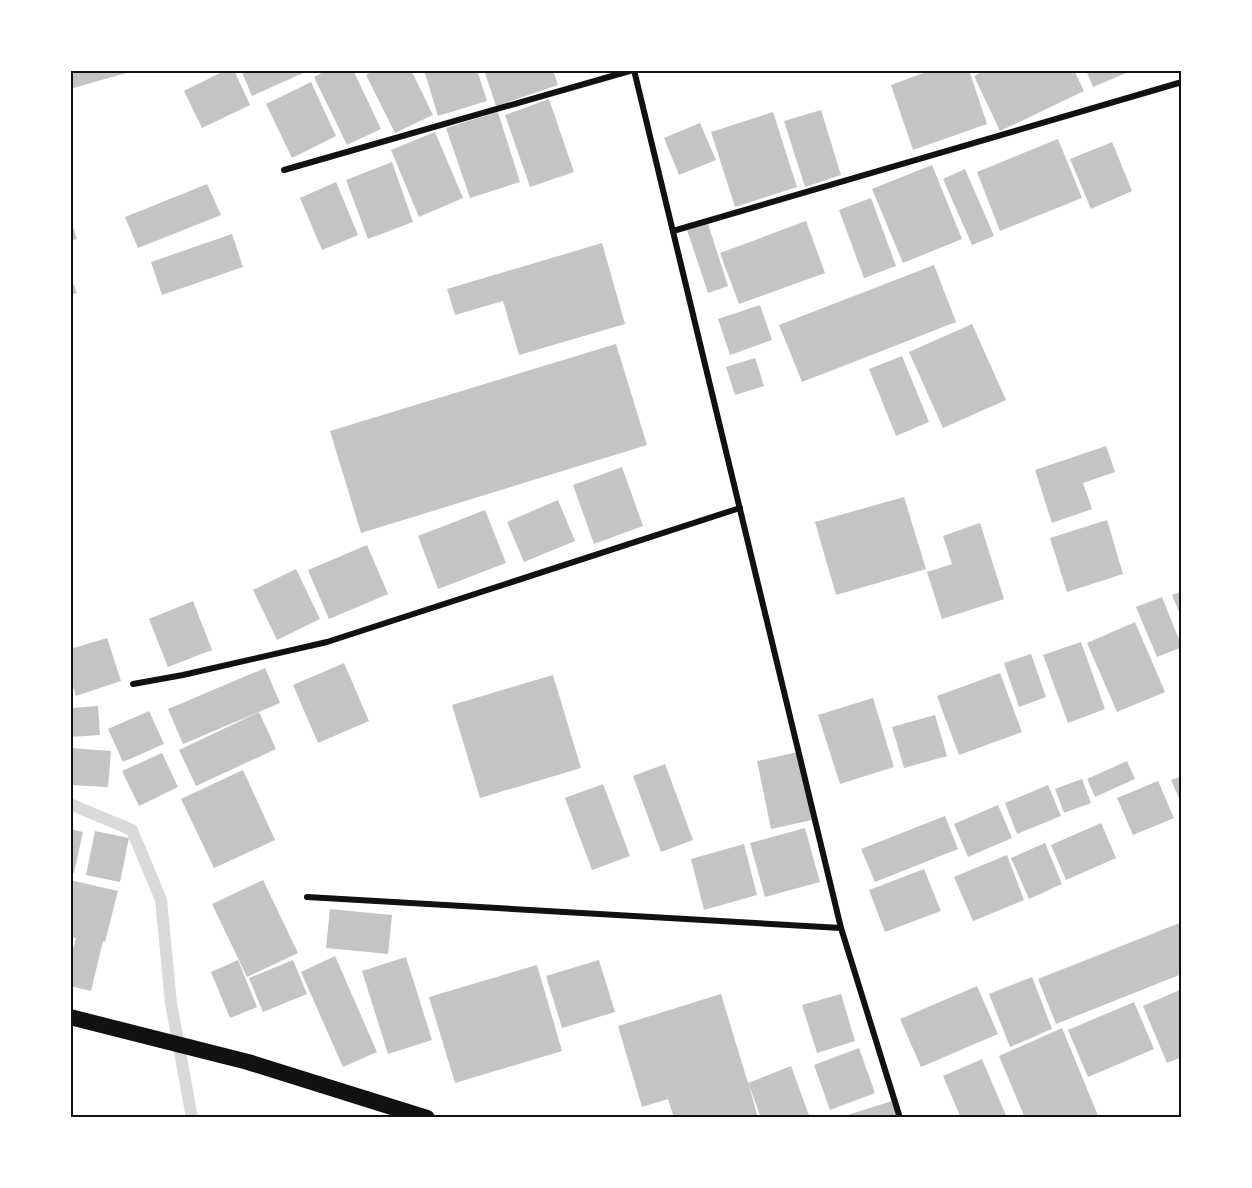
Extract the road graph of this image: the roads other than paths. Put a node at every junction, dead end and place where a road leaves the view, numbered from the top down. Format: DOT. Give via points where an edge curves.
graph roads {
  1 [pos="634,70"];
  2 [pos="1182,82"];
  3 [pos="284,170"];
  4 [pos="673,231"];
  5 [pos="740,508"];
  6 [pos="133,684"];
  7 [pos="307,897"];
  8 [pos="841,928"];
  9 [pos="78,1019"];
  10 [pos="427,1118"];
  11 [pos="900,1118"];
  1 -- 3 [label="street"];
  1 -- 4 [label="street"];
  2 -- 4 [label="street"];
  4 -- 5 [label="street"];
  5 -- 6 [label="street" via="327,642"];
  5 -- 8 [label="street"];
  7 -- 8 [label="street"];
  8 -- 11 [label="street"];
  9 -- 10 [label="highway" via="248,1062"];
}
